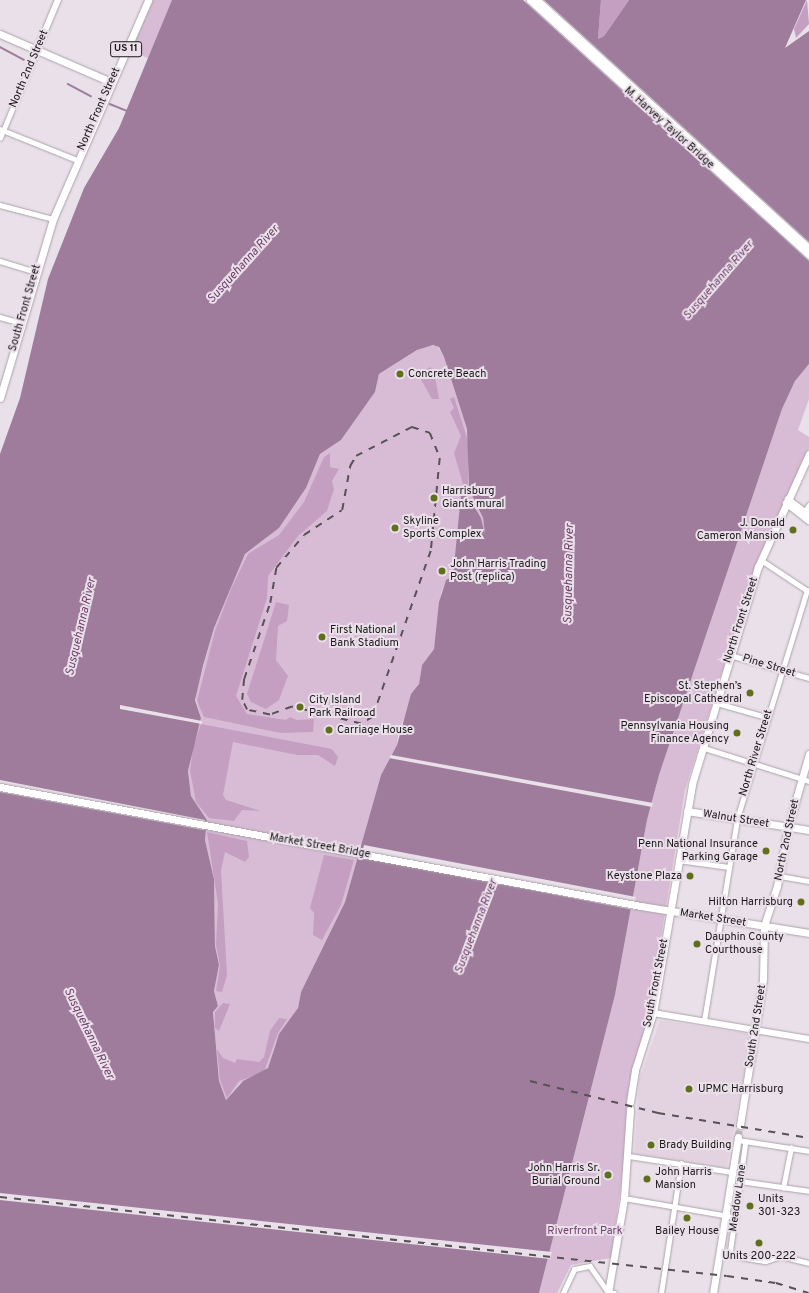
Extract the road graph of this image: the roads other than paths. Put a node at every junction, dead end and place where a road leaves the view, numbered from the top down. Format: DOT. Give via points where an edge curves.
graph roads {
  1 [pos="58,0"];
  2 [pos="148,0"];
  3 [pos="530,0"];
  4 [pos="537,0"];
  5 [pos="0,34"];
  6 [pos="37,50"];
  7 [pos="111,82"];
  8 [pos="2,129"];
  9 [pos="0,138"];
  10 [pos="77,160"];
  11 [pos="0,205"];
  12 [pos="53,219"];
  13 [pos="809,248"];
  14 [pos="809,255"];
  15 [pos="0,261"];
  16 [pos="35,272"];
  17 [pos="0,317"];
  18 [pos="20,323"];
  19 [pos="0,398"];
  20 [pos="809,456"];
  21 [pos="787,501"];
  22 [pos="809,505"];
  23 [pos="807,513"];
  24 [pos="809,521"];
  25 [pos="761,560"];
  26 [pos="808,591"];
  27 [pos="730,655"];
  28 [pos="781,669"];
  29 [pos="809,678"];
  30 [pos="716,703"];
  31 [pos="766,717"];
  32 [pos="704,748"];
  33 [pos="809,754"];
  34 [pos="752,763"];
  35 [pos="805,780"];
  36 [pos="0,787"];
  37 [pos="687,811"];
  38 [pos="737,819"];
  39 [pos="788,827"];
  40 [pos="809,830"];
  41 [pos="678,860"];
  42 [pos="729,867"];
  43 [pos="780,876"];
  44 [pos="809,881"];
  45 [pos="641,906"];
  46 [pos="669,911"];
  47 [pos="720,920"];
  48 [pos="764,926"];
  49 [pos="809,933"];
  50 [pos="653,1013"];
  51 [pos="704,1021"];
  52 [pos="755,1030"];
  53 [pos="809,1039"];
  54 [pos="740,1125"];
  55 [pos="738,1138"];
  56 [pos="746,1141"];
  57 [pos="791,1148"];
  58 [pos="809,1151"];
  59 [pos="629,1156"];
  60 [pos="681,1164"];
  61 [pos="732,1172"];
  62 [pos="740,1181"];
  63 [pos="783,1188"];
  64 [pos="809,1191"];
  65 [pos="624,1198"];
  66 [pos="675,1207"];
  67 [pos="725,1216"];
  68 [pos="736,1217"];
  69 [pos="809,1263"];
  70 [pos="563,1293"];
  71 [pos="609,1293"];
  72 [pos="661,1293"];
  73 [pos="713,1293"];
  1 -- 6 [label="street, North 2nd Street"];
  2 -- 7 [label="main road, North Front Street / US 11"];
  3 -- 14 [label="main road, M. Harvey Taylor Bridge"];
  4 -- 13 [label="main road, M. Harvey Taylor Bridge"];
  5 -- 6 [label="main road"];
  6 -- 7 [label="main road"];
  6 -- 8 [label="street, North 2nd Street"];
  7 -- 10 [label="main road, North Front Street"];
  8 -- 9 [label="street, North 2nd Street"];
  8 -- 10 [label="street"];
  10 -- 12 [label="main road, North Front Street"];
  11 -- 12 [label="street"];
  12 -- 16 [label="main road, South Front Street"];
  15 -- 16 [label="street"];
  16 -- 18 [label="main road, South Front Street"];
  17 -- 18 [label="street"];
  18 -- 19 [label="main road, South Front Street"];
  20 -- 21 [label="main road, North Front Street"];
  21 -- 23 [label="street"];
  21 -- 24 [label="street"];
  21 -- 25 [label="main road, North Front Street"];
  22 -- 23 [label="street"];
  25 -- 26 [label="street"];
  25 -- 27 [label="main road, North Front Street"];
  26 -- 28 [label="street, North River Street"];
  27 -- 28 [label="street, Pine Street"];
  27 -- 30 [label="main road, North Front Street"];
  28 -- 29 [label="street, Pine Street"];
  28 -- 31 [label="street, North River Street"];
  30 -- 31 [label="street"];
  30 -- 32 [label="main road, North Front Street"];
  31 -- 34 [label="street, North River Street"];
  32 -- 34 [label="street"];
  32 -- 37 [label="main road, North Front Street"];
  33 -- 35 [label="main road, North 2nd Street"];
  34 -- 35 [label="street"];
  34 -- 38 [label="street, North River Street"];
  35 -- 39 [label="main road, North 2nd Street"];
  36 -- 45 [label="main road, Market Street Bridge"];
  37 -- 38 [label="main road, Walnut Street"];
  37 -- 41 [label="main road, North Front Street"];
  38 -- 39 [label="main road, Walnut Street"];
  38 -- 42 [label="street, North River Street"];
  39 -- 40 [label="main road, Walnut Street"];
  39 -- 43 [label="main road, North 2nd Street"];
  41 -- 42 [label="street"];
  41 -- 46 [label="main road, North Front Street"];
  42 -- 47 [label="street, North River Street"];
  43 -- 44 [label="street"];
  43 -- 48 [label="main road, North 2nd Street"];
  45 -- 46 [label="main road, Market Street"];
  46 -- 47 [label="main road, Market Street"];
  46 -- 50 [label="main road, South Front Street"];
  47 -- 48 [label="main road, Market Street"];
  47 -- 51 [label="street, North River Street"];
  48 -- 49 [label="main road, Market Street"];
  48 -- 52 [label="main road, South 2nd Street" via="765,963"];
  50 -- 51 [label="main road"];
  50 -- 59 [label="main road, South Front Street" via="635,1070 630,1105"];
  51 -- 52 [label="main road"];
  52 -- 53 [label="main road"];
  52 -- 54 [label="main road, South 2nd Street"];
  55 -- 56 [label="street"];
  55 -- 61 [label="main road"];
  56 -- 57 [label="street"];
  56 -- 62 [label="street, Meadow Lane"];
  57 -- 58 [label="street"];
  57 -- 63 [label="street"];
  59 -- 60 [label="street"];
  59 -- 65 [label="main road, South Front Street"];
  60 -- 61 [label="street"];
  60 -- 66 [label="street"];
  61 -- 67 [label="main road"];
  62 -- 63 [label="street"];
  62 -- 68 [label="street, Meadow Lane"];
  63 -- 64 [label="street"];
  65 -- 66 [label="street"];
  65 -- 71 [label="main road, South Front Street"];
  66 -- 67 [label="street"];
  66 -- 72 [label="street"];
  67 -- 68 [label="street"];
  67 -- 73 [label="main road"];
  68 -- 69 [label="street, Meadow Lane" via="730,1254 765,1261 781,1256"];
  70 -- 71 [label="street, South Front Street" via="574,1269 590,1266"];
}
